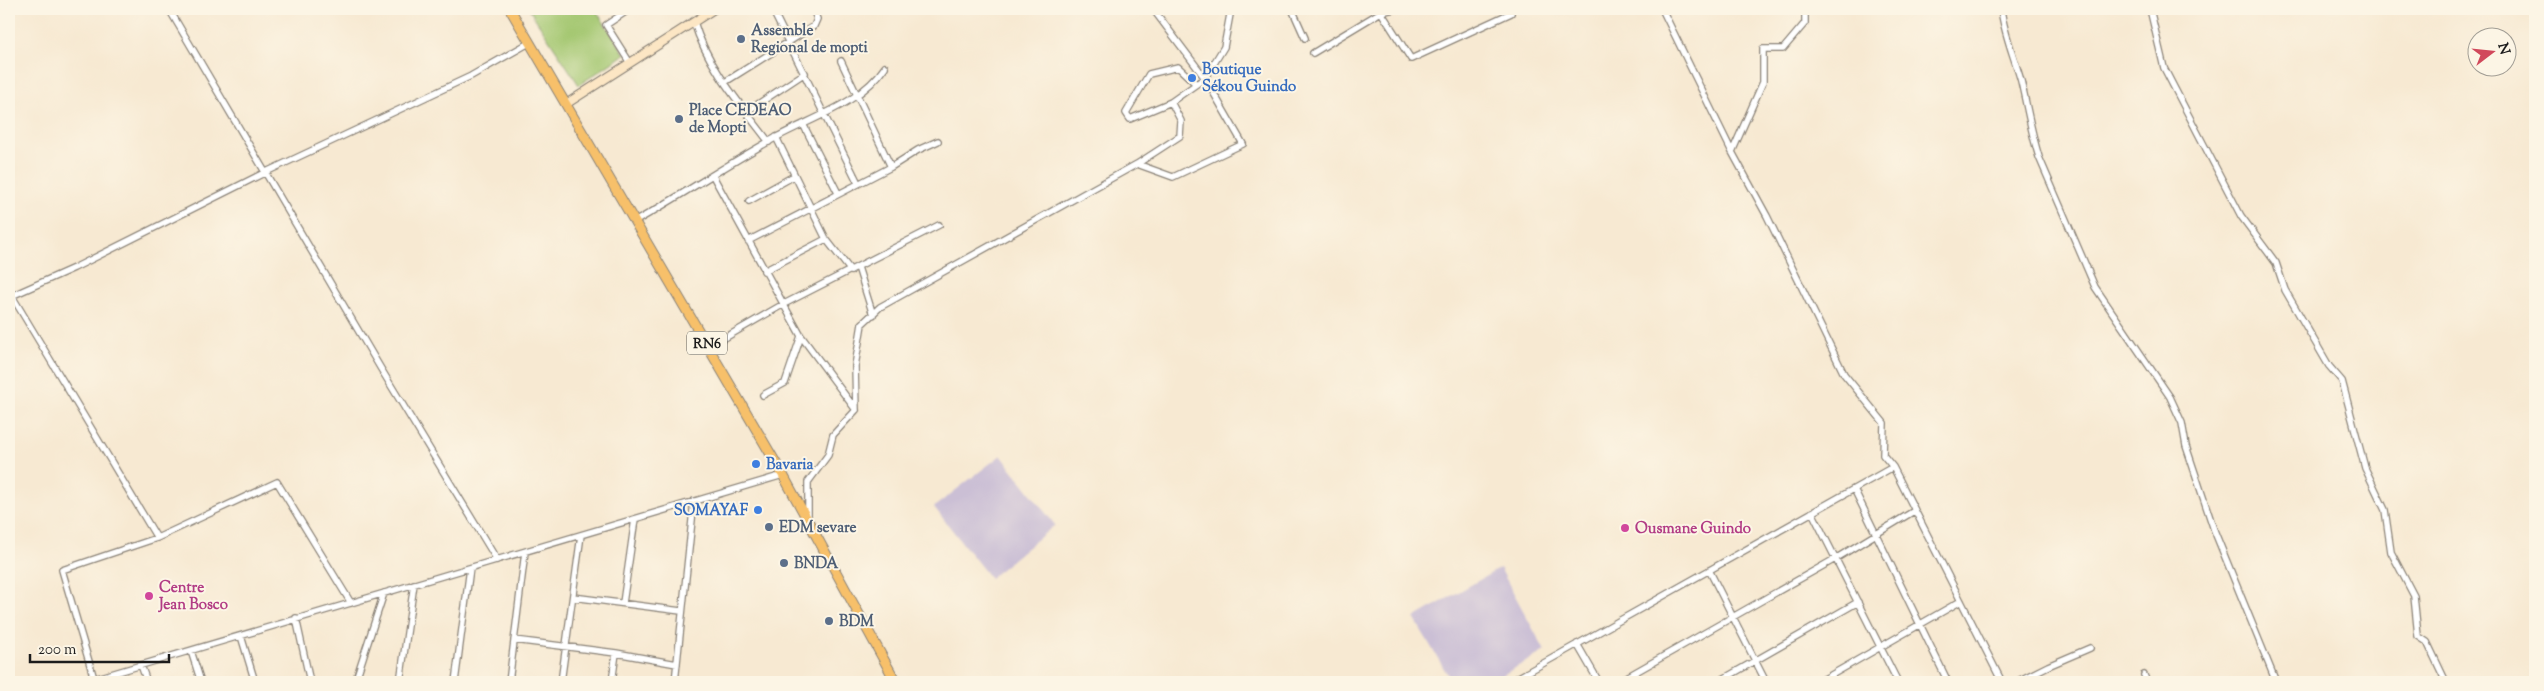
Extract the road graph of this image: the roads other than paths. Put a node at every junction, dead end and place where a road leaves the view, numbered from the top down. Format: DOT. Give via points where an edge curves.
graph roads {
  1 [pos="170,9"];
  2 [pos="510,9"];
  3 [pos="630,9"];
  4 [pos="714,9"];
  5 [pos="772,9"];
  6 [pos="813,9"];
  7 [pos="1153,9"];
  8 [pos="1230,9"];
  9 [pos="1292,9"];
  10 [pos="1394,9"];
  11 [pos="1509,9"];
  12 [pos="1662,9"];
  13 [pos="1805,9"];
  14 [pos="2001,9"];
  15 [pos="2150,9"];
  16 [pos="1381,12"];
  17 [pos="694,22"];
  18 [pos="1305,38"];
  19 [pos="789,42"];
  20 [pos="529,43"];
  21 [pos="1313,52"];
  22 [pos="841,61"];
  23 [pos="630,63"];
  24 [pos="885,67"];
  25 [pos="804,73"];
  26 [pos="1205,78"];
  27 [pos="725,82"];
  28 [pos="1196,84"];
  29 [pos="856,94"];
  30 [pos="1171,102"];
  31 [pos="566,104"];
  32 [pos="746,112"];
  33 [pos="824,113"];
  34 [pos="803,124"];
  35 [pos="776,137"];
  36 [pos="938,141"];
  37 [pos="768,142"];
  38 [pos="1732,152"];
  39 [pos="1137,164"];
  40 [pos="891,166"];
  41 [pos="266,172"];
  42 [pos="713,176"];
  43 [pos="794,176"];
  44 [pos="858,183"];
  45 [pos="838,193"];
  46 [pos="749,201"];
  47 [pos="811,207"];
  48 [pos="636,222"];
  49 [pos="939,225"];
  50 [pos="826,239"];
  51 [pos="748,242"];
  52 [pos="858,267"];
  53 [pos="764,271"];
  54 [pos="851,271"];
  55 [pos="10,294"];
  56 [pos="782,305"];
  57 [pos="873,314"];
  58 [pos="800,336"];
  59 [pos="709,347"];
  60 [pos="764,395"];
  61 [pos="856,410"];
  62 [pos="1893,467"];
  63 [pos="783,475"];
  64 [pos="1854,489"];
  65 [pos="694,501"];
  66 [pos="1914,510"];
  67 [pos="1812,512"];
  68 [pos="635,519"];
  69 [pos="808,520"];
  70 [pos="1877,534"];
  71 [pos="581,535"];
  72 [pos="157,538"];
  73 [pos="525,552"];
  74 [pos="1835,559"];
  75 [pos="497,560"];
  76 [pos="470,568"];
  77 [pos="1709,570"];
  78 [pos="414,584"];
  79 [pos="384,593"];
  80 [pos="572,597"];
  81 [pos="1961,601"];
  82 [pos="1858,602"];
  83 [pos="351,603"];
  84 [pos="623,603"];
  85 [pos="681,611"];
  86 [pos="1732,616"];
  87 [pos="296,618"];
  88 [pos="1920,624"];
  89 [pos="241,636"];
  90 [pos="514,640"];
  91 [pos="1577,644"];
  92 [pos="566,647"];
  93 [pos="1881,647"];
  94 [pos="2090,648"];
  95 [pos="191,651"];
  96 [pos="616,653"];
  97 [pos="1755,661"];
  98 [pos="677,664"];
  99 [pos="142,665"];
  100 [pos="2144,675"];
  101 [pos="94,681"];
  102 [pos="84,682"];
  103 [pos="146,682"];
  104 [pos="201,682"];
  105 [pos="255,682"];
  106 [pos="310,682"];
  107 [pos="355,682"];
  108 [pos="400,682"];
  109 [pos="455,682"];
  110 [pos="508,682"];
  111 [pos="561,682"];
  112 [pos="612,682"];
  113 [pos="675,682"];
  114 [pos="896,682"];
  115 [pos="1510,682"];
  116 [pos="1599,682"];
  117 [pos="1618,682"];
  118 [pos="1718,682"];
  119 [pos="1766,682"];
  120 [pos="1819,682"];
  121 [pos="1898,682"];
  122 [pos="1948,682"];
  123 [pos="2002,682"];
  124 [pos="2016,682"];
  125 [pos="2147,682"];
  126 [pos="2276,682"];
  127 [pos="2446,682"];
  1 -- 41 [label="street"];
  2 -- 20 [label="main road, RN6"];
  3 -- 23 [label="street" via="606,25"];
  4 -- 17 [label="street"];
  5 -- 19 [label="street"];
  6 -- 19 [label="street" via="817,23"];
  7 -- 26 [label="street"];
  8 -- 26 [label="street" via="1224,47"];
  9 -- 18 [label="street"];
  10 -- 16 [label="street"];
  11 -- 16 [label="street" via="1511,13 1411,59"];
  12 -- 38 [label="street"];
  13 -- 38 [label="street" via="1804,23 1783,49 1763,49 1763,82"];
  14 -- 126 [label="street" via="2039,157 2095,287 2170,397 2182,423 2186,446 2214,530"];
  15 -- 127 [label="street" via="2164,68 2242,216 2276,263 2286,290 2329,366 2342,381 2365,468 2385,510 2391,552 2414,596 2418,636 2427,642"];
  16 -- 21 [label="street"];
  17 -- 23 [label="street"];
  17 -- 27 [label="street" via="699,38"];
  19 -- 25 [label="street"];
  19 -- 27 [label="street"];
  20 -- 31 [label="main road, RN6"];
  20 -- 41 [label="street" via="471,76"];
  22 -- 29 [label="street"];
  23 -- 31 [label="street"];
  24 -- 29 [label="street" via="876,80"];
  25 -- 32 [label="street"];
  25 -- 33 [label="street"];
  26 -- 28 [label="street"];
  26 -- 39 [label="street" via="1243,144 1173,177"];
  27 -- 32 [label="street"];
  28 -- 30 [label="street"];
  28 -- 30 [label="street" via="1178,66 1149,74 1126,113 1130,119"];
  29 -- 33 [label="street"];
  29 -- 40 [label="street"];
  30 -- 39 [label="street" via="1181,121 1180,136"];
  31 -- 48 [label="main road, RN6"];
  32 -- 37 [label="street"];
  33 -- 34 [label="street"];
  33 -- 44 [label="street"];
  34 -- 35 [label="street"];
  34 -- 45 [label="street"];
  35 -- 37 [label="street"];
  35 -- 43 [label="street"];
  36 -- 40 [label="street"];
  37 -- 42 [label="street"];
  38 -- 62 [label="street" via="1844,374 1884,423 1883,455"];
  39 -- 57 [label="street" via="880,307"];
  40 -- 44 [label="street"];
  41 -- 55 [label="street" via="74,268"];
  41 -- 75 [label="street"];
  42 -- 48 [label="street"];
  42 -- 51 [label="street"];
  43 -- 46 [label="street"];
  43 -- 47 [label="street"];
  44 -- 45 [label="street"];
  45 -- 47 [label="street"];
  47 -- 50 [label="street"];
  47 -- 51 [label="street"];
  48 -- 59 [label="main road, RN6"];
  49 -- 52 [label="street"];
  50 -- 53 [label="street"];
  50 -- 54 [label="street"];
  51 -- 53 [label="street"];
  52 -- 54 [label="street"];
  52 -- 57 [label="street"];
  53 -- 56 [label="street"];
  54 -- 56 [label="street"];
  55 -- 72 [label="street"];
  56 -- 58 [label="street"];
  56 -- 59 [label="street"];
  57 -- 61 [label="street" via="862,324 855,366"];
  58 -- 60 [label="street" via="785,382"];
  58 -- 61 [label="street"];
  59 -- 63 [label="main road, RN6"];
  61 -- 69 [label="street" via="834,435 828,455 808,482"];
  62 -- 64 [label="street"];
  62 -- 66 [label="street"];
  63 -- 65 [label="street"];
  63 -- 69 [label="main road, RN6"];
  64 -- 67 [label="street"];
  64 -- 70 [label="street"];
  65 -- 68 [label="street"];
  65 -- 85 [label="street"];
  66 -- 70 [label="street"];
  66 -- 81 [label="street"];
  67 -- 74 [label="street"];
  67 -- 77 [label="street"];
  68 -- 71 [label="street"];
  68 -- 84 [label="street"];
  69 -- 114 [label="main road, RN6"];
  70 -- 74 [label="street"];
  70 -- 88 [label="street"];
  71 -- 73 [label="street"];
  71 -- 80 [label="street"];
  72 -- 83 [label="street" via="277,482"];
  72 -- 101 [label="street" via="62,570"];
  73 -- 75 [label="street"];
  73 -- 90 [label="street"];
  74 -- 82 [label="street"];
  74 -- 86 [label="street"];
  75 -- 76 [label="street"];
  76 -- 78 [label="street"];
  76 -- 109 [label="street"];
  77 -- 86 [label="street"];
  77 -- 91 [label="street"];
  78 -- 79 [label="street"];
  78 -- 108 [label="street"];
  79 -- 83 [label="street"];
  79 -- 107 [label="street"];
  80 -- 84 [label="street"];
  80 -- 92 [label="street"];
  81 -- 88 [label="street"];
  81 -- 123 [label="street"];
  82 -- 93 [label="street"];
  82 -- 97 [label="street"];
  83 -- 87 [label="street"];
  84 -- 85 [label="street"];
  85 -- 98 [label="street"];
  86 -- 97 [label="street"];
  86 -- 117 [label="street"];
  87 -- 89 [label="street"];
  87 -- 106 [label="street"];
  88 -- 93 [label="street"];
  88 -- 122 [label="street"];
  89 -- 95 [label="street"];
  89 -- 105 [label="street"];
  90 -- 92 [label="street"];
  90 -- 110 [label="street"];
  91 -- 115 [label="street"];
  91 -- 116 [label="street"];
  92 -- 96 [label="street"];
  92 -- 111 [label="street"];
  93 -- 120 [label="street"];
  93 -- 121 [label="street"];
  94 -- 124 [label="street"];
  95 -- 99 [label="street"];
  95 -- 104 [label="street"];
  96 -- 98 [label="street"];
  96 -- 112 [label="street"];
  97 -- 118 [label="street"];
  97 -- 119 [label="street"];
  98 -- 113 [label="street"];
  99 -- 101 [label="street"];
  99 -- 103 [label="street"];
  100 -- 125 [label="street"];
  101 -- 102 [label="street"];
}
